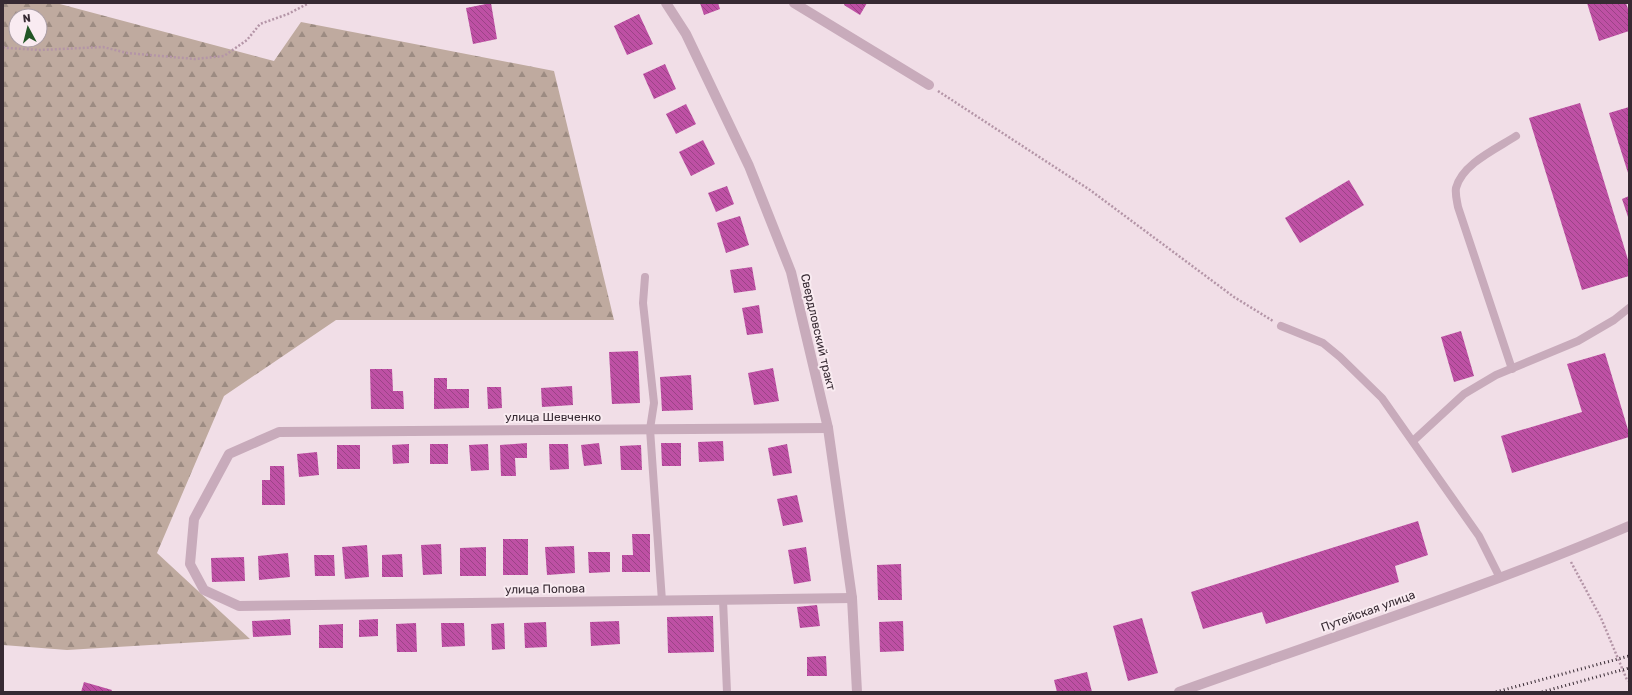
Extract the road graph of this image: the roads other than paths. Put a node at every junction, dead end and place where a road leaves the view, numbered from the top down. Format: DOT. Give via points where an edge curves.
graph roads {
  1 [pos="666,3"];
  2 [pos="794,3"];
  3 [pos="929,85"];
  4 [pos="1516,136"];
  5 [pos="645,277"];
  6 [pos="1629,308"];
  7 [pos="1281,326"];
  8 [pos="1512,369"];
  9 [pos="828,428"];
  10 [pos="650,429"];
  11 [pos="1413,441"];
  12 [pos="1629,526"];
  13 [pos="1500,578"];
  14 [pos="852,598"];
  15 [pos="723,600"];
  16 [pos="662,601"];
  17 [pos="239,606"];
  18 [pos="727,692"];
  19 [pos="857,692"];
  20 [pos="1179,692"];
  1 -- 9 [label="street, Свердловский тракт" via="686,34 749,166 791,272"];
  2 -- 3 [label="street"];
  4 -- 8 [label="lane" via="1480,159 1461,175 1456,190 1458,207"];
  5 -- 10 [label="lane" via="643,303 654,403"];
  6 -- 8 [label="lane" via="1578,341"];
  7 -- 11 [label="lane" via="1323,343 1340,357 1382,398"];
  8 -- 11 [label="lane" via="1496,375 1464,394"];
  9 -- 10 [label="street, улица Шевченко"];
  9 -- 14 [label="street, Свердловский тракт"];
  10 -- 16 [label="lane"];
  10 -- 17 [label="street, улица Шевченко" via="279,432 229,454 194,519 190,564 204,590"];
  11 -- 13 [label="lane" via="1479,536"];
  12 -- 13 [label="street, Путейская улица"];
  13 -- 20 [label="street, Путейская улица"];
  14 -- 15 [label="street, улица Попова"];
  14 -- 19 [label="street, Свердловский тракт"];
  15 -- 16 [label="street, улица Попова"];
  15 -- 18 [label="lane"];
  16 -- 17 [label="street, улица Попова"];
}
